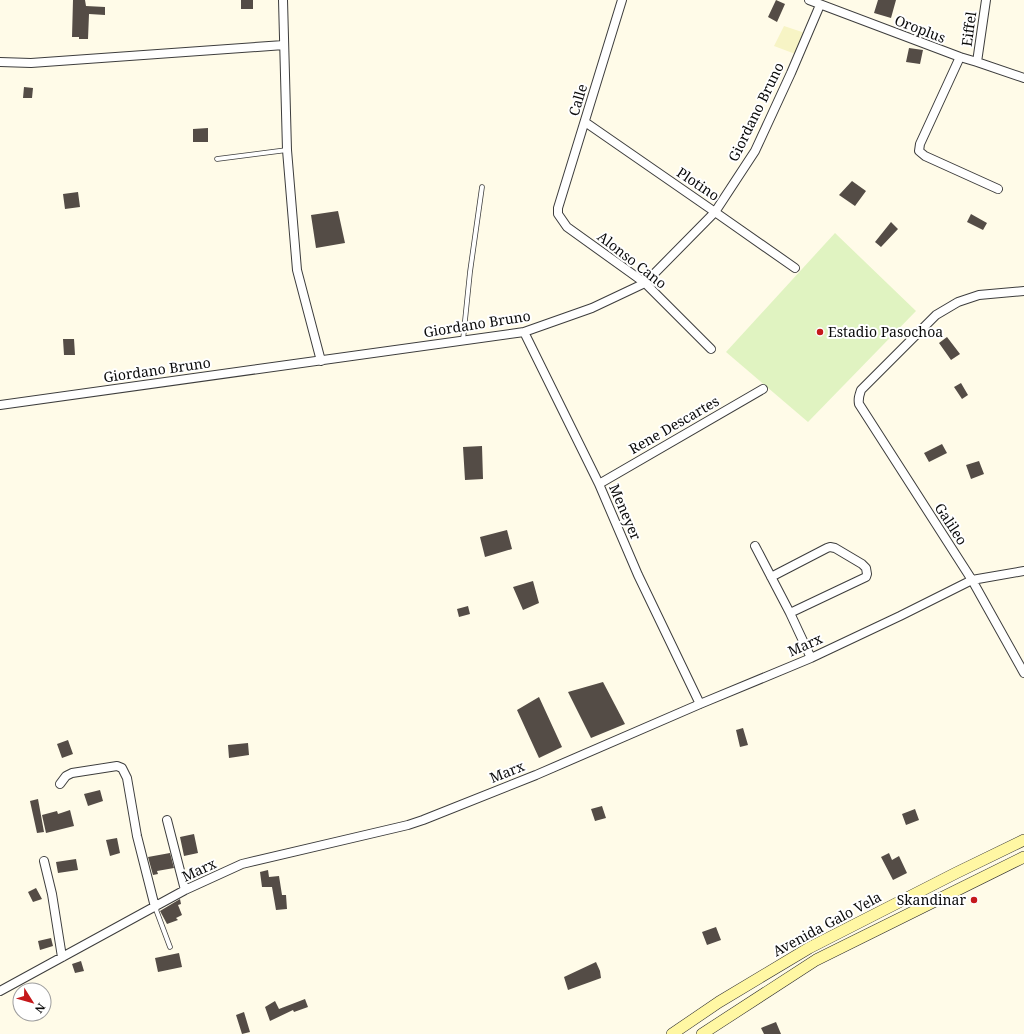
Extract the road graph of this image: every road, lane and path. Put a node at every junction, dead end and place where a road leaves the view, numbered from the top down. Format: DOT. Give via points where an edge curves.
graph roads {
  1 [pos="283,0"];
  2 [pos="622,0"];
  3 [pos="809,0"];
  4 [pos="986,0"];
  5 [pos="820,5"];
  6 [pos="284,45"];
  7 [pos="960,57"];
  8 [pos="0,62"];
  9 [pos="977,62"];
  10 [pos="1024,78"];
  11 [pos="584,122"];
  12 [pos="286,150"];
  13 [pos="217,159"];
  14 [pos="482,187"];
  15 [pos="998,190"];
  16 [pos="558,208"];
  17 [pos="715,212"];
  18 [pos="795,268"];
  19 [pos="645,283"];
  20 [pos="1024,291"];
  21 [pos="524,332"];
  22 [pos="463,340"];
  23 [pos="711,349"];
  24 [pos="321,360"];
  25 [pos="763,389"];
  26 [pos="0,405"];
  27 [pos="599,484"];
  28 [pos="755,546"];
  29 [pos="1024,571"];
  30 [pos="771,577"];
  31 [pos="972,580"];
  32 [pos="790,612"];
  33 [pos="811,658"];
  34 [pos="1024,673"];
  35 [pos="700,704"];
  36 [pos="60,784"];
  37 [pos="167,820"];
  38 [pos="1024,840"];
  39 [pos="1024,857"];
  40 [pos="44,861"];
  41 [pos="956,874"];
  42 [pos="963,888"];
  43 [pos="185,890"];
  44 [pos="154,907"];
  45 [pos="170,947"];
  46 [pos="808,948"];
  47 [pos="62,957"];
  48 [pos="816,960"];
  49 [pos="0,991"];
  50 [pos="672,1034"];
  51 [pos="702,1034"];
  1 -- 6 [label="street"];
  2 -- 11 [label="street, Calle"];
  3 -- 5 [label="street, Oroplus"];
  4 -- 9 [label="street, Eiffel"];
  5 -- 7 [label="street, Oroplus"];
  5 -- 17 [label="street, Giordano Bruno" via="755,151"];
  6 -- 8 [label="street" via="31,63"];
  6 -- 12 [label="street"];
  7 -- 9 [label="street, Oroplus"];
  7 -- 15 [label="street" via="919,151"];
  9 -- 10 [label="street, Oroplus"];
  11 -- 16 [label="street, Calle"];
  11 -- 17 [label="street, Plotino"];
  12 -- 13 [label="lane"];
  12 -- 24 [label="street" via="297,270"];
  14 -- 22 [label="lane"];
  16 -- 19 [label="street, Alonso Cano" via="558,214 567,227"];
  17 -- 18 [label="street, Plotino"];
  17 -- 19 [label="street, Giordano Bruno"];
  19 -- 21 [label="street, Giordano Bruno" via="592,308"];
  19 -- 23 [label="street, Alonso Cano"];
  20 -- 31 [label="street, Galileo" via="979,295 958,302 936,315 861,390 858,396 859,404"];
  21 -- 22 [label="street, Giordano Bruno"];
  21 -- 27 [label="street, Meneyer"];
  22 -- 24 [label="street, Giordano Bruno"];
  24 -- 26 [label="street, Giordano Bruno"];
  25 -- 27 [label="street, Rene Descartes"];
  27 -- 35 [label="street, Meneyer" via="638,575"];
  28 -- 30 [label="street"];
  29 -- 31 [label="street, Marx"];
  30 -- 32 [label="street"];
  30 -- 32 [label="street" via="830,547 866,568 866,577"];
  31 -- 33 [label="street, Marx"];
  31 -- 34 [label="street, Galileo"];
  32 -- 33 [label="street"];
  33 -- 35 [label="street, Marx"];
  35 -- 43 [label="street, Marx" via="536,775 423,820 242,864"];
  36 -- 44 [label="street" via="72,773 117,766 122,768 127,778 137,836"];
  37 -- 43 [label="street"];
  38 -- 41 [label="main road, Avenida Galo Vela"];
  39 -- 42 [label="main road, Avenida Galo Vela"];
  40 -- 47 [label="street"];
  41 -- 42 [label="main road"];
  41 -- 46 [label="main road, Avenida Galo Vela"];
  42 -- 48 [label="main road, Avenida Galo Vela"];
  43 -- 44 [label="street, Marx"];
  44 -- 45 [label="lane"];
  44 -- 47 [label="street, Marx"];
  46 -- 48 [label="main road"];
  46 -- 50 [label="main road, Avenida Galo Vela"];
  47 -- 49 [label="street, Marx"];
  48 -- 51 [label="main road, Avenida Galo Vela"];
}
